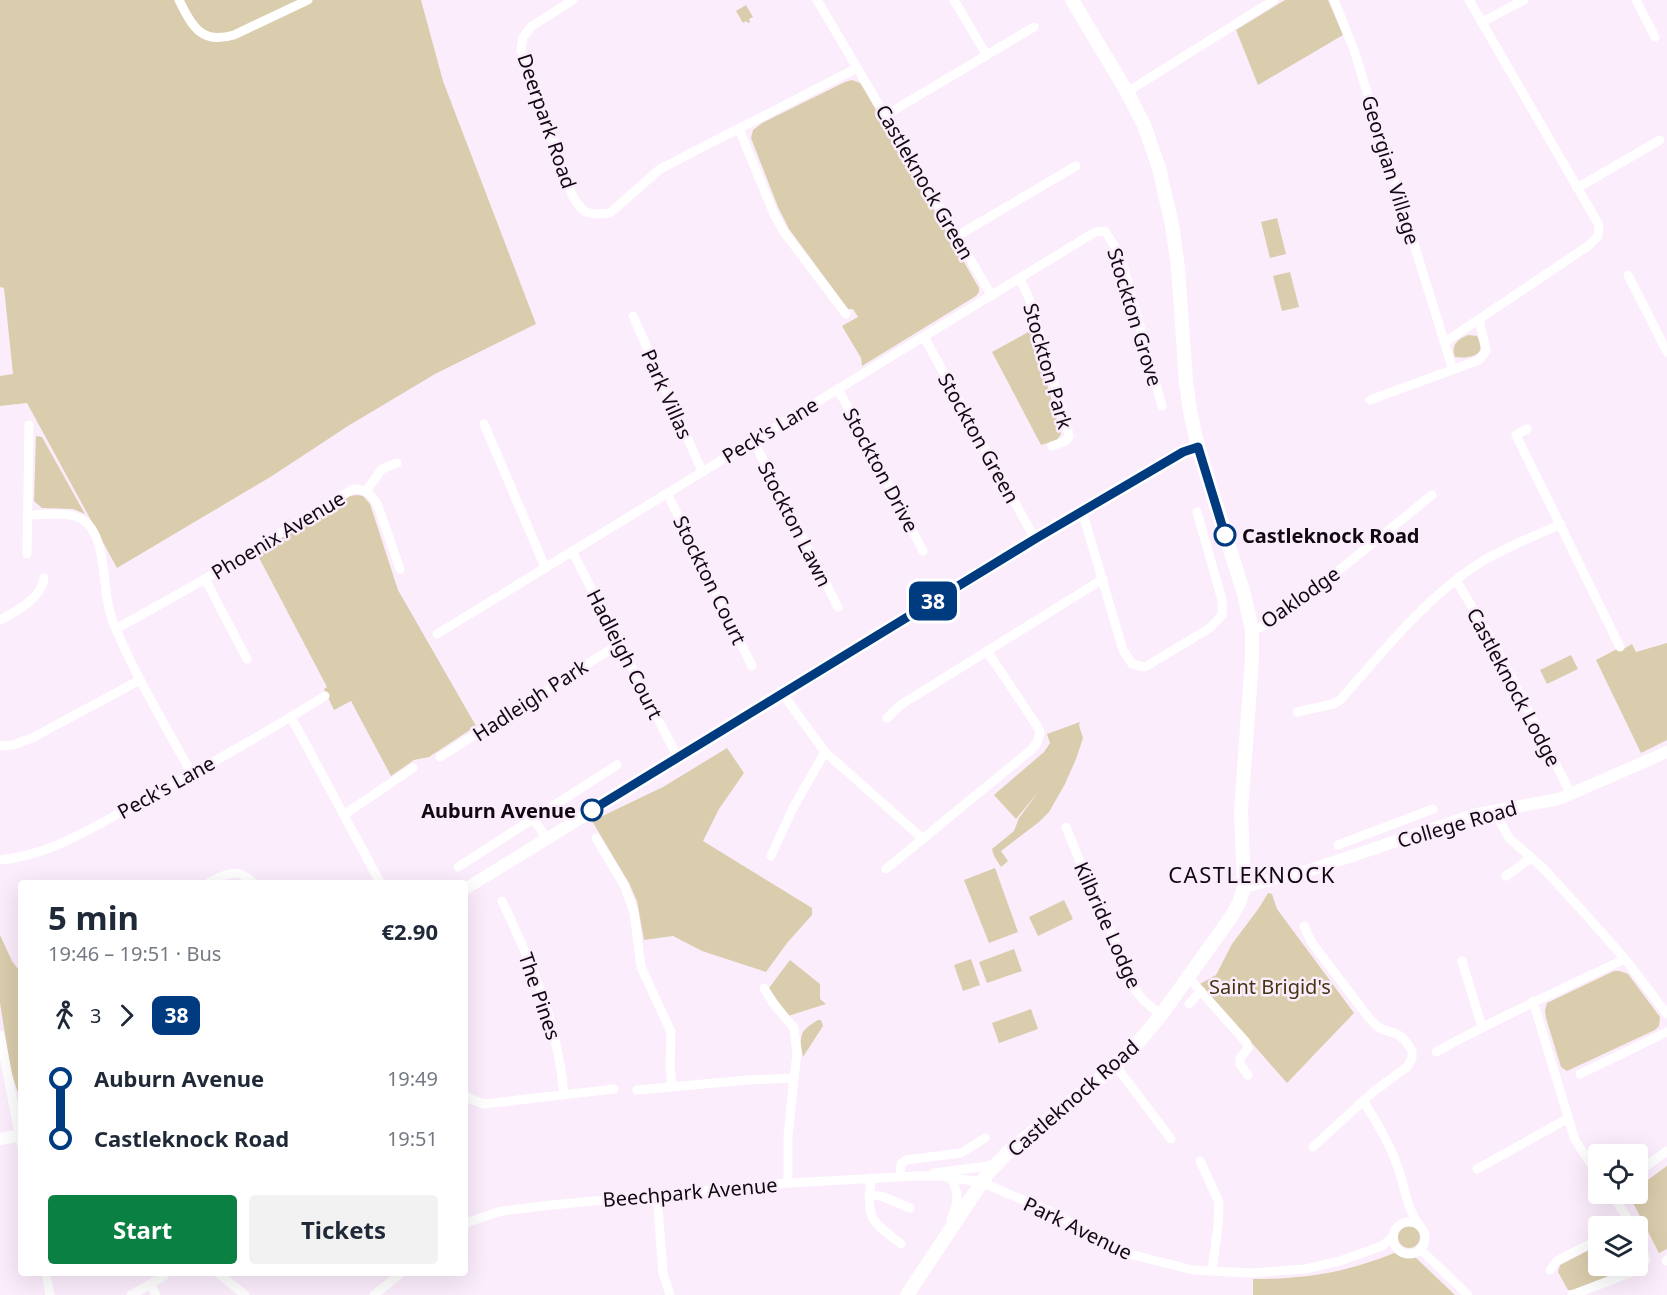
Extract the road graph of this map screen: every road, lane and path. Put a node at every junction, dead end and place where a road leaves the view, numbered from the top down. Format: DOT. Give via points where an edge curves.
graph roads {
  1 [pos="179,0"];
  2 [pos="308,0"];
  3 [pos="817,0"];
  4 [pos="954,0"];
  5 [pos="1072,0"];
  6 [pos="1274,0"];
  7 [pos="1334,0"];
  8 [pos="1469,0"];
  9 [pos="1524,0"];
  10 [pos="1636,0"];
  11 [pos="571,1"];
  12 [pos="1482,22"];
  13 [pos="1034,27"];
  14 [pos="1655,37"];
  15 [pos="986,54"];
  16 [pos="857,68"];
  17 [pos="1127,92"];
  18 [pos="886,115"];
  19 [pos="739,129"];
  20 [pos="1660,140"];
  21 [pos="1076,166"];
  22 [pos="1577,188"];
  23 [pos="1104,231"];
  24 [pos="957,236"];
  25 [pos="1628,275"];
  26 [pos="1020,279"];
  27 [pos="992,296"];
  28 [pos="846,314"];
  29 [pos="633,316"];
  30 [pos="1479,319"];
  31 [pos="924,337"];
  32 [pos="1444,342"];
  33 [pos="1667,352"];
  34 [pos="1453,370"];
  35 [pos="838,389"];
  36 [pos="1370,400"];
  37 [pos="1161,406"];
  38 [pos="484,424"];
  39 [pos="29,425"];
  40 [pos="1527,429"];
  41 [pos="753,440"];
  42 [pos="1052,447"];
  43 [pos="1198,447"];
  44 [pos="397,463"];
  45 [pos="702,471"];
  46 [pos="366,491"];
  47 [pos="667,493"];
  48 [pos="1432,495"];
  49 [pos="1082,511"];
  50 [pos="1197,512"];
  51 [pos="27,515"];
  52 [pos="1561,524"];
  53 [pos="1035,539"];
  54 [pos="572,551"];
  55 [pos="923,551"];
  56 [pos="27,554"];
  57 [pos="545,567"];
  58 [pos="400,569"];
  59 [pos="44,578"];
  60 [pos="205,579"];
  61 [pos="1103,579"];
  62 [pos="1456,580"];
  63 [pos="838,607"];
  64 [pos="0,620"];
  65 [pos="116,628"];
  66 [pos="1252,630"];
  67 [pos="437,634"];
  68 [pos="619,644"];
  69 [pos="1620,647"];
  70 [pos="987,651"];
  71 [pos="247,659"];
  72 [pos="752,666"];
  73 [pos="140,680"];
  74 [pos="782,693"];
  75 [pos="325,696"];
  76 [pos="1297,712"];
  77 [pos="291,717"];
  78 [pos="887,718"];
  79 [pos="0,746"];
  80 [pos="825,752"];
  81 [pos="1667,752"];
  82 [pos="440,757"];
  83 [pos="678,758"];
  84 [pos="617,765"];
  85 [pos="413,768"];
  86 [pos="192,774"];
  87 [pos="1570,794"];
  88 [pos="1432,809"];
  89 [pos="1494,810"];
  90 [pos="345,814"];
  91 [pos="533,818"];
  92 [pos="1066,826"];
  93 [pos="1372,833"];
  94 [pos="546,838"];
  95 [pos="596,838"];
  96 [pos="923,839"];
  97 [pos="1338,845"];
  98 [pos="1378,847"];
  99 [pos="771,856"];
  100 [pos="1531,858"];
  101 [pos="0,860"];
  102 [pos="458,867"];
  103 [pos="886,869"];
  104 [pos="1506,876"];
  105 [pos="214,880"];
  106 [pos="250,880"];
  107 [pos="379,880"];
  108 [pos="468,887"];
  109 [pos="1244,887"];
  110 [pos="502,901"];
  111 [pos="1304,926"];
  112 [pos="1625,960"];
  113 [pos="1462,961"];
  114 [pos="1188,977"];
  115 [pos="764,988"];
  116 [pos="1201,991"];
  117 [pos="1533,1001"];
  118 [pos="1190,1004"];
  119 [pos="1667,1014"];
  120 [pos="1161,1016"];
  121 [pos="1482,1027"];
  122 [pos="1667,1032"];
  123 [pos="0,1035"];
  124 [pos="1436,1052"];
  125 [pos="1115,1065"];
  126 [pos="1580,1074"];
  127 [pos="1248,1076"];
  128 [pos="794,1078"];
  129 [pos="672,1086"];
  130 [pos="614,1089"];
  131 [pos="638,1090"];
  132 [pos="564,1095"];
  133 [pos="468,1097"];
  134 [pos="1363,1101"];
  135 [pos="1567,1119"];
  136 [pos="18,1128"];
  137 [pos="985,1137"];
  138 [pos="18,1138"];
  139 [pos="0,1139"];
  140 [pos="1171,1139"];
  141 [pos="1313,1147"];
  142 [pos="1667,1151"];
  143 [pos="1200,1161"];
  144 [pos="1588,1161"];
  145 [pos="999,1162"];
  146 [pos="1648,1165"];
  147 [pos="1477,1169"];
  148 [pos="917,1176"];
  149 [pos="900,1177"];
  150 [pos="951,1178"];
  151 [pos="871,1179"];
  152 [pos="981,1182"];
  153 [pos="788,1183"];
  154 [pos="657,1195"];
  155 [pos="869,1196"];
  156 [pos="910,1208"];
  157 [pos="468,1222"];
  158 [pos="1420,1226"];
  159 [pos="1393,1237"];
  160 [pos="944,1239"];
  161 [pos="901,1244"];
  162 [pos="1588,1245"];
  163 [pos="1420,1250"];
  164 [pos="1550,1270"];
  165 [pos="1212,1271"];
  166 [pos="46,1276"];
  167 [pos="164,1276"];
  168 [pos="221,1276"];
  169 [pos="1622,1276"];
  170 [pos="388,1277"];
  171 [pos="150,1284"];
  172 [pos="50,1295"];
  173 [pos="131,1295"];
  174 [pos="156,1295"];
  175 [pos="245,1295"];
  176 [pos="374,1295"];
  177 [pos="670,1295"];
  178 [pos="907,1295"];
  179 [pos="1468,1295"];
  180 [pos="1572,1295"];
  1 -- 2 [label="street" via="191,24 202,34 224,38"];
  3 -- 16 [label="street, Castleknock Green"];
  4 -- 15 [label="street"];
  5 -- 17 [label="main road, Castleknock Road"];
  6 -- 17 [label="street"];
  7 -- 32 [label="street, Georgian Village" via="1354,50"];
  8 -- 12 [label="street"];
  9 -- 12 [label="street"];
  10 -- 14 [label="street"];
  11 -- 19 [label="street, Deerpark Road" via="527,31 521,50 565,176 580,207 593,214 610,213 660,169"];
  12 -- 22 [label="street"];
  13 -- 15 [label="street"];
  15 -- 18 [label="street"];
  16 -- 18 [label="street, Castleknock Green"];
  16 -- 19 [label="street"];
  17 -- 43 [label="main road, Castleknock Road" via="1148,134 1171,219 1185,382"];
  18 -- 24 [label="street, Castleknock Green"];
  19 -- 28 [label="street" via="784,232"];
  20 -- 22 [label="street"];
  21 -- 24 [label="street"];
  22 -- 30 [label="street" via="1599,225 1598,236"];
  23 -- 26 [label="street, Peck's Lane" via="1095,232"];
  23 -- 37 [label="street, Stockton Grove" via="1118,252 1125,273"];
  24 -- 27 [label="street, Castleknock Green"];
  25 -- 33 [label="street"];
  26 -- 27 [label="street, Peck's Lane"];
  26 -- 42 [label="street, Stockton Park" via="1069,436"];
  27 -- 31 [label="street, Peck's Lane"];
  29 -- 45 [label="street, Park Villas"];
  30 -- 32 [label="street"];
  30 -- 34 [label="street" via="1486,351 1479,360"];
  31 -- 35 [label="street, Peck's Lane"];
  31 -- 53 [label="street, Stockton Green"];
  32 -- 34 [label="street, Georgian Village"];
  34 -- 36 [label="street"];
  35 -- 41 [label="street, Peck's Lane"];
  35 -- 55 [label="street, Stockton Drive"];
  38 -- 57 [label="street"];
  39 -- 51 [label="street"];
  40 -- 52 [label="street" via="1516,435"];
  41 -- 45 [label="street, Peck's Lane"];
  41 -- 63 [label="street, Stockton Lawn"];
  43 -- 49 [label="street"];
  43 -- 66 [label="main road, Castleknock Road"];
  44 -- 46 [label="street" via="382,469"];
  45 -- 47 [label="street, Peck's Lane"];
  46 -- 58 [label="street, Phoenix Avenue" via="378,506"];
  46 -- 60 [label="street, Phoenix Avenue" via="353,489"];
  47 -- 54 [label="street, Peck's Lane"];
  47 -- 72 [label="street, Stockton Court"];
  48 -- 66 [label="street, Oaklodge" via="1296,605"];
  49 -- 53 [label="street"];
  49 -- 61 [label="street"];
  50 -- 61 [label="street" via="1222,600 1222,615 1210,628 1151,665 1132,664 1123,650"];
  51 -- 56 [label="street"];
  51 -- 65 [label="street" via="68,514 92,529 101,547 108,605"];
  52 -- 62 [label="street" via="1479,564"];
  52 -- 69 [label="street"];
  53 -- 74 [label="street"];
  54 -- 57 [label="street, Peck's Lane"];
  54 -- 68 [label="street, Hadleigh Court"];
  57 -- 67 [label="street, Peck's Lane"];
  59 -- 64 [label="street" via="39,592"];
  60 -- 65 [label="street, Phoenix Avenue"];
  60 -- 71 [label="street"];
  61 -- 70 [label="street"];
  62 -- 76 [label="street" via="1388,644 1340,700"];
  62 -- 87 [label="street, Castleknock Lodge" via="1496,646"];
  65 -- 73 [label="street"];
  66 -- 109 [label="main road, Castleknock Road" via="1241,811"];
  68 -- 82 [label="street, Hadleigh Park"];
  68 -- 83 [label="street, Hadleigh Court"];
  70 -- 78 [label="street" via="899,706"];
  70 -- 96 [label="street" via="1037,726 1037,742"];
  73 -- 79 [label="street" via="32,738"];
  73 -- 86 [label="street"];
  74 -- 80 [label="street"];
  74 -- 83 [label="street"];
  75 -- 77 [label="street, Peck's Lane"];
  77 -- 86 [label="street, Peck's Lane"];
  77 -- 90 [label="street"];
  80 -- 96 [label="street"];
  80 -- 99 [label="street"];
  81 -- 87 [label="street, College Road"];
  83 -- 94 [label="street"];
  84 -- 91 [label="street"];
  85 -- 90 [label="street"];
  86 -- 101 [label="street, Peck's Lane" via="66,842 24,858"];
  87 -- 89 [label="street, College Road"];
  88 -- 93 [label="street"];
  89 -- 98 [label="street, College Road"];
  89 -- 100 [label="street" via="1509,838"];
  90 -- 107 [label="street"];
  91 -- 94 [label="street"];
  91 -- 102 [label="street"];
  92 -- 120 [label="street, Kilbride Lodge" via="1136,991"];
  93 -- 97 [label="street"];
  93 -- 98 [label="street"];
  94 -- 108 [label="street"];
  95 -- 129 [label="street" via="624,885 634,912 641,968 671,1032"];
  96 -- 103 [label="street"];
  98 -- 109 [label="street, College Road"];
  100 -- 104 [label="street"];
  100 -- 112 [label="street"];
  105 -- 106 [label="street" via="238,873"];
  109 -- 114 [label="main road, Castleknock Road" via="1231,917"];
  110 -- 132 [label="street, The Pines" via="523,944 556,1038"];
  111 -- 134 [label="street" via="1312,943 1369,1018 1409,1044 1412,1058 1407,1067"];
  112 -- 117 [label="street"];
  112 -- 119 [label="street"];
  113 -- 121 [label="street"];
  114 -- 116 [label="street"];
  114 -- 120 [label="main road, Castleknock Road"];
  115 -- 128 [label="street" via="794,1028"];
  116 -- 118 [label="street"];
  116 -- 127 [label="street" via="1248,1046 1240,1058"];
  117 -- 121 [label="street"];
  117 -- 135 [label="street"];
  120 -- 125 [label="main road, Castleknock Road"];
  121 -- 124 [label="street"];
  122 -- 126 [label="street"];
  123 -- 136 [label="street"];
  125 -- 140 [label="street"];
  125 -- 145 [label="main road, Castleknock Road"];
  128 -- 129 [label="street"];
  128 -- 153 [label="street"];
  129 -- 131 [label="street"];
  130 -- 132 [label="street"];
  132 -- 133 [label="street" via="483,1104"];
  134 -- 141 [label="street"];
  134 -- 158 [label="street" via="1388,1143 1413,1218"];
  135 -- 144 [label="street"];
  135 -- 147 [label="street"];
  137 -- 149 [label="street" via="961,1153 906,1160 900,1167"];
  138 -- 139 [label="street"];
  142 -- 146 [label="street"];
  143 -- 165 [label="street" via="1219,1202"];
  145 -- 148 [label="street, Beechpark Avenue"];
  145 -- 152 [label="main road, Castleknock Road"];
  148 -- 149 [label="street, Beechpark Avenue"];
  148 -- 150 [label="street, Beechpark Avenue"];
  149 -- 151 [label="street, Beechpark Avenue"];
  150 -- 152 [label="street, Beechpark Avenue"];
  150 -- 160 [label="street" via="958,1199"];
  151 -- 153 [label="street, Beechpark Avenue"];
  151 -- 155 [label="street"];
  152 -- 160 [label="main road, Castleknock Road"];
  152 -- 165 [label="street, Park Avenue" via="1057,1215 1129,1254"];
  153 -- 154 [label="street, Beechpark Avenue"];
  154 -- 157 [label="street, Beechpark Avenue" via="512,1209"];
  154 -- 177 [label="street" via="663,1273"];
  155 -- 156 [label="street" via="881,1196"];
  155 -- 161 [label="street" via="874,1220"];
  158 -- 159 [label="street" via="1411,1222 1401,1224"];
  158 -- 163 [label="street" via="1425,1235"];
  159 -- 163 [label="street" via="1396,1247 1404,1253"];
  159 -- 165 [label="street, Park Avenue" via="1382,1246 1324,1266 1289,1271"];
  160 -- 178 [label="main road, Castleknock Road"];
  162 -- 164 [label="street" via="1557,1261"];
  163 -- 179 [label="street"];
  166 -- 172 [label="street"];
  167 -- 171 [label="street"];
  168 -- 175 [label="street"];
  169 -- 180 [label="street"];
  170 -- 176 [label="street"];
  171 -- 173 [label="street"];
  171 -- 174 [label="street"];
}
